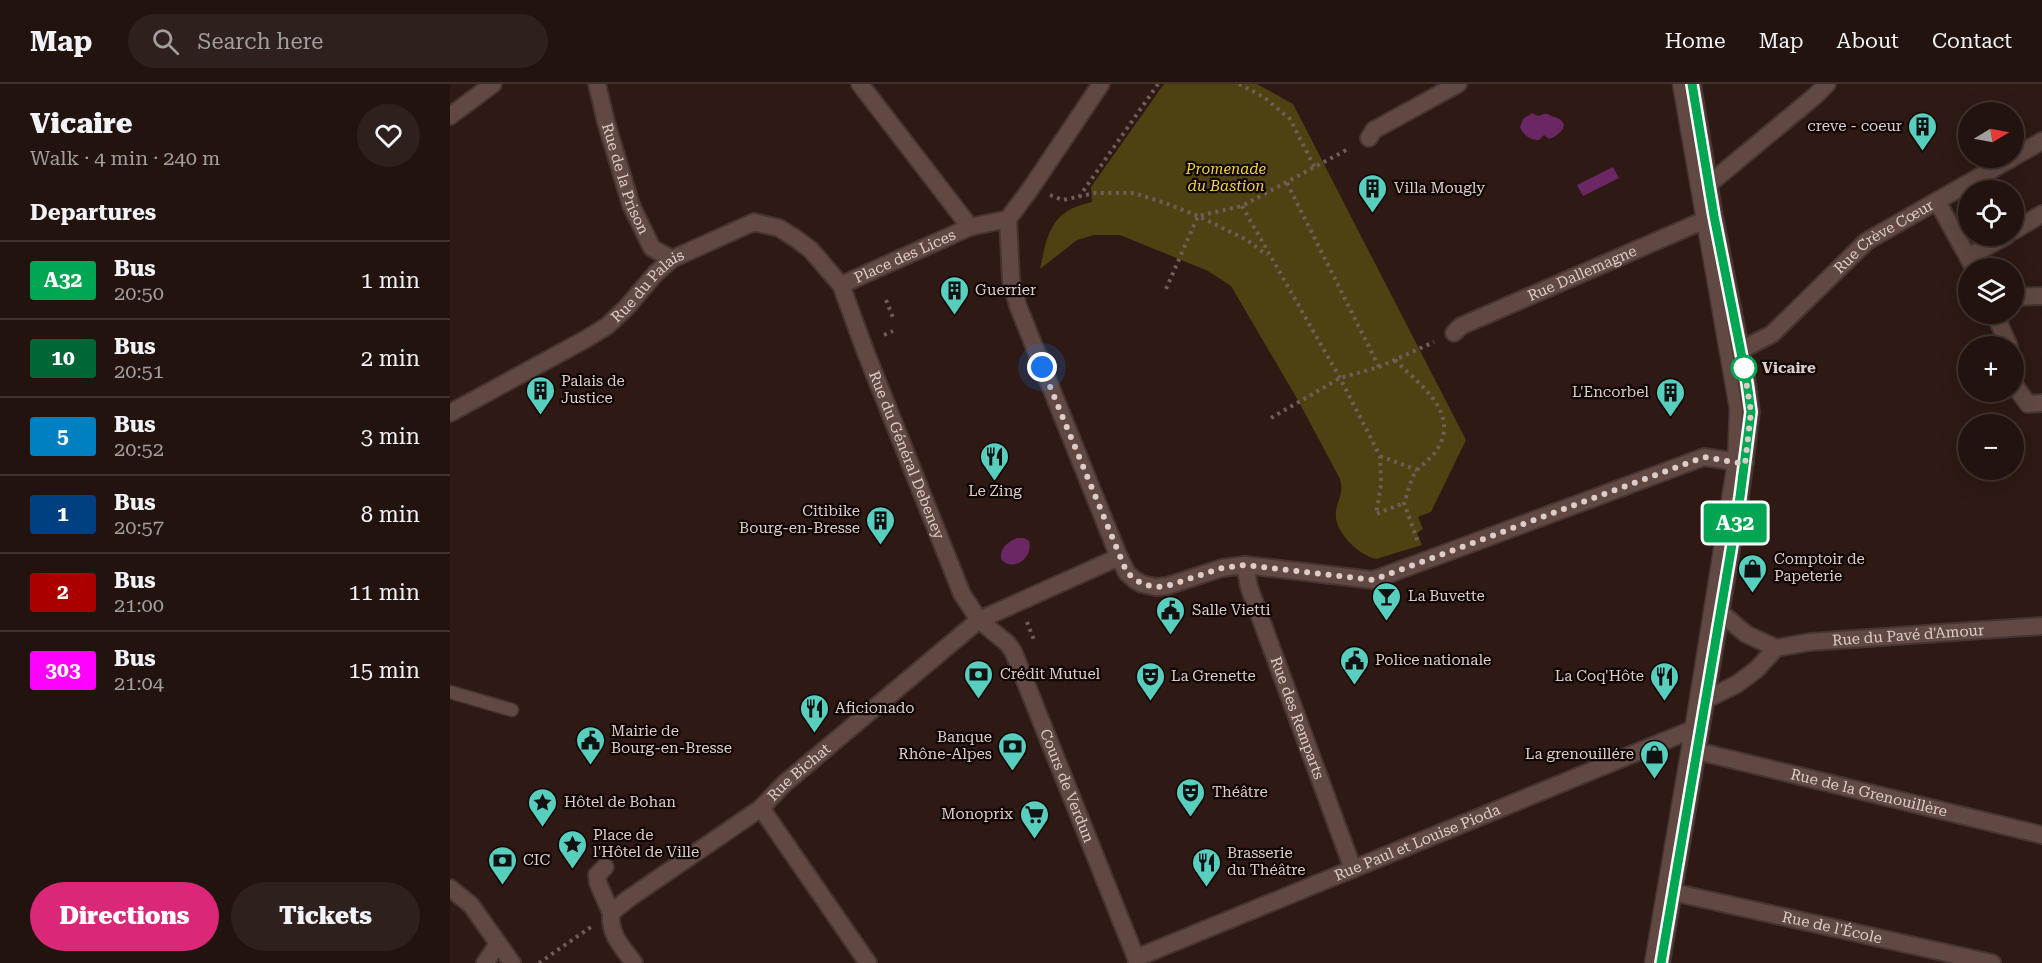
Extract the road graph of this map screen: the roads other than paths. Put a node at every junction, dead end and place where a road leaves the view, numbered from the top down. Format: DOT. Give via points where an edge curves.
graph roads {
  1 [pos="493,84"];
  2 [pos="597,84"];
  3 [pos="860,84"];
  4 [pos="1101,84"];
  5 [pos="1458,84"];
  6 [pos="1679,84"];
  7 [pos="1692,84"];
  8 [pos="1827,84"];
  9 [pos="450,116"];
  10 [pos="1369,138"];
  11 [pos="2042,141"];
  12 [pos="1704,188"];
  13 [pos="1937,201"];
  14 [pos="2042,214"];
  15 [pos="1709,218"];
  16 [pos="1008,219"];
  17 [pos="2024,225"];
  18 [pos="970,227"];
  19 [pos="1993,246"];
  20 [pos="1968,258"];
  21 [pos="1977,258"];
  22 [pos="672,259"];
  23 [pos="841,285"];
  24 [pos="2042,296"];
  25 [pos="2024,297"];
  26 [pos="1454,333"];
  27 [pos="1734,354"];
  28 [pos="2024,398"];
  29 [pos="2042,403"];
  30 [pos="450,413"];
  31 [pos="1739,463"];
  32 [pos="1119,557"];
  33 [pos="1245,565"];
  34 [pos="1720,612"];
  35 [pos="979,620"];
  36 [pos="2042,626"];
  37 [pos="1776,648"];
  38 [pos="450,692"];
  39 [pos="1705,700"];
  40 [pos="512,710"];
  41 [pos="1696,728"];
  42 [pos="1697,751"];
  43 [pos="761,808"];
  44 [pos="2042,835"];
  45 [pos="605,867"];
  46 [pos="1353,869"];
  47 [pos="450,888"];
  48 [pos="1672,892"];
  49 [pos="611,913"];
  50 [pos="498,944"];
  51 [pos="1132,961"];
  52 [pos="485,963"];
  53 [pos="512,963"];
  54 [pos="634,963"];
  55 [pos="868,963"];
  56 [pos="1651,963"];
  57 [pos="1661,963"];
  58 [pos="1992,963"];
  1 -- 9 [label="street"];
  2 -- 22 [label="street, Rue de la Prison" via="631,205 652,248"];
  3 -- 18 [label="street"];
  4 -- 16 [label="street"];
  5 -- 10 [label="street" via="1374,130"];
  6 -- 12 [label="lane"];
  7 -- 12 [label="street"];
  8 -- 12 [label="street"];
  11 -- 13 [label="street, Rue Crève Cœur"];
  12 -- 15 [label="street"];
  13 -- 20 [label="street"];
  13 -- 27 [label="street, Rue Crève Cœur" via="1867,241 1772,334"];
  14 -- 17 [label="street"];
  15 -- 26 [label="street, Rue Dallemagne" via="1461,326"];
  15 -- 27 [label="street"];
  16 -- 18 [label="street, Place des Lices"];
  16 -- 32 [label="street" via="1011,280 1018,306"];
  18 -- 23 [label="street, Place des Lices"];
  19 -- 21 [label="street"];
  22 -- 23 [label="street, Rue du Palais" via="754,222 779,228 812,250"];
  22 -- 30 [label="street, Rue du Palais" via="607,326"];
  23 -- 35 [label="street, Rue du Général Debeney" via="962,594"];
  24 -- 25 [label="street"];
  27 -- 31 [label="street" via="1751,412"];
  28 -- 29 [label="street" via="2028,404"];
  31 -- 33 [label="street" via="1704,457 1373,580"];
  31 -- 34 [label="street"];
  31 -- 41 [label="lane"];
  32 -- 33 [label="street" via="1135,580 1156,587"];
  32 -- 35 [label="street, Rue Bichat"];
  33 -- 46 [label="street, Rue des Remparts" via="1249,587"];
  34 -- 37 [label="street" via="1746,634"];
  34 -- 39 [label="street"];
  35 -- 43 [label="street, Rue Bichat" via="785,783"];
  35 -- 51 [label="street, Cours de Verdun" via="1013,651"];
  36 -- 37 [label="street, Rue du Pavé d'Amour" via="1810,642"];
  37 -- 39 [label="street" via="1737,684"];
  38 -- 40 [label="lane"];
  39 -- 41 [label="street"];
  41 -- 42 [label="street"];
  41 -- 46 [label="street, Rue Paul et Louise Pioda"];
  41 -- 56 [label="lane"];
  42 -- 44 [label="street, Rue de la Grenouillère"];
  42 -- 48 [label="street"];
  43 -- 49 [label="street, Rue Bichat"];
  43 -- 55 [label="street"];
  45 -- 49 [label="street" via="597,875 598,883"];
  46 -- 51 [label="street, Rue Paul et Louise Pioda"];
  47 -- 50 [label="street" via="471,906"];
  48 -- 57 [label="street"];
  48 -- 58 [label="street, Rue de l'École"];
  49 -- 54 [label="street" via="613,934"];
  50 -- 52 [label="street"];
  50 -- 53 [label="street"];
}
